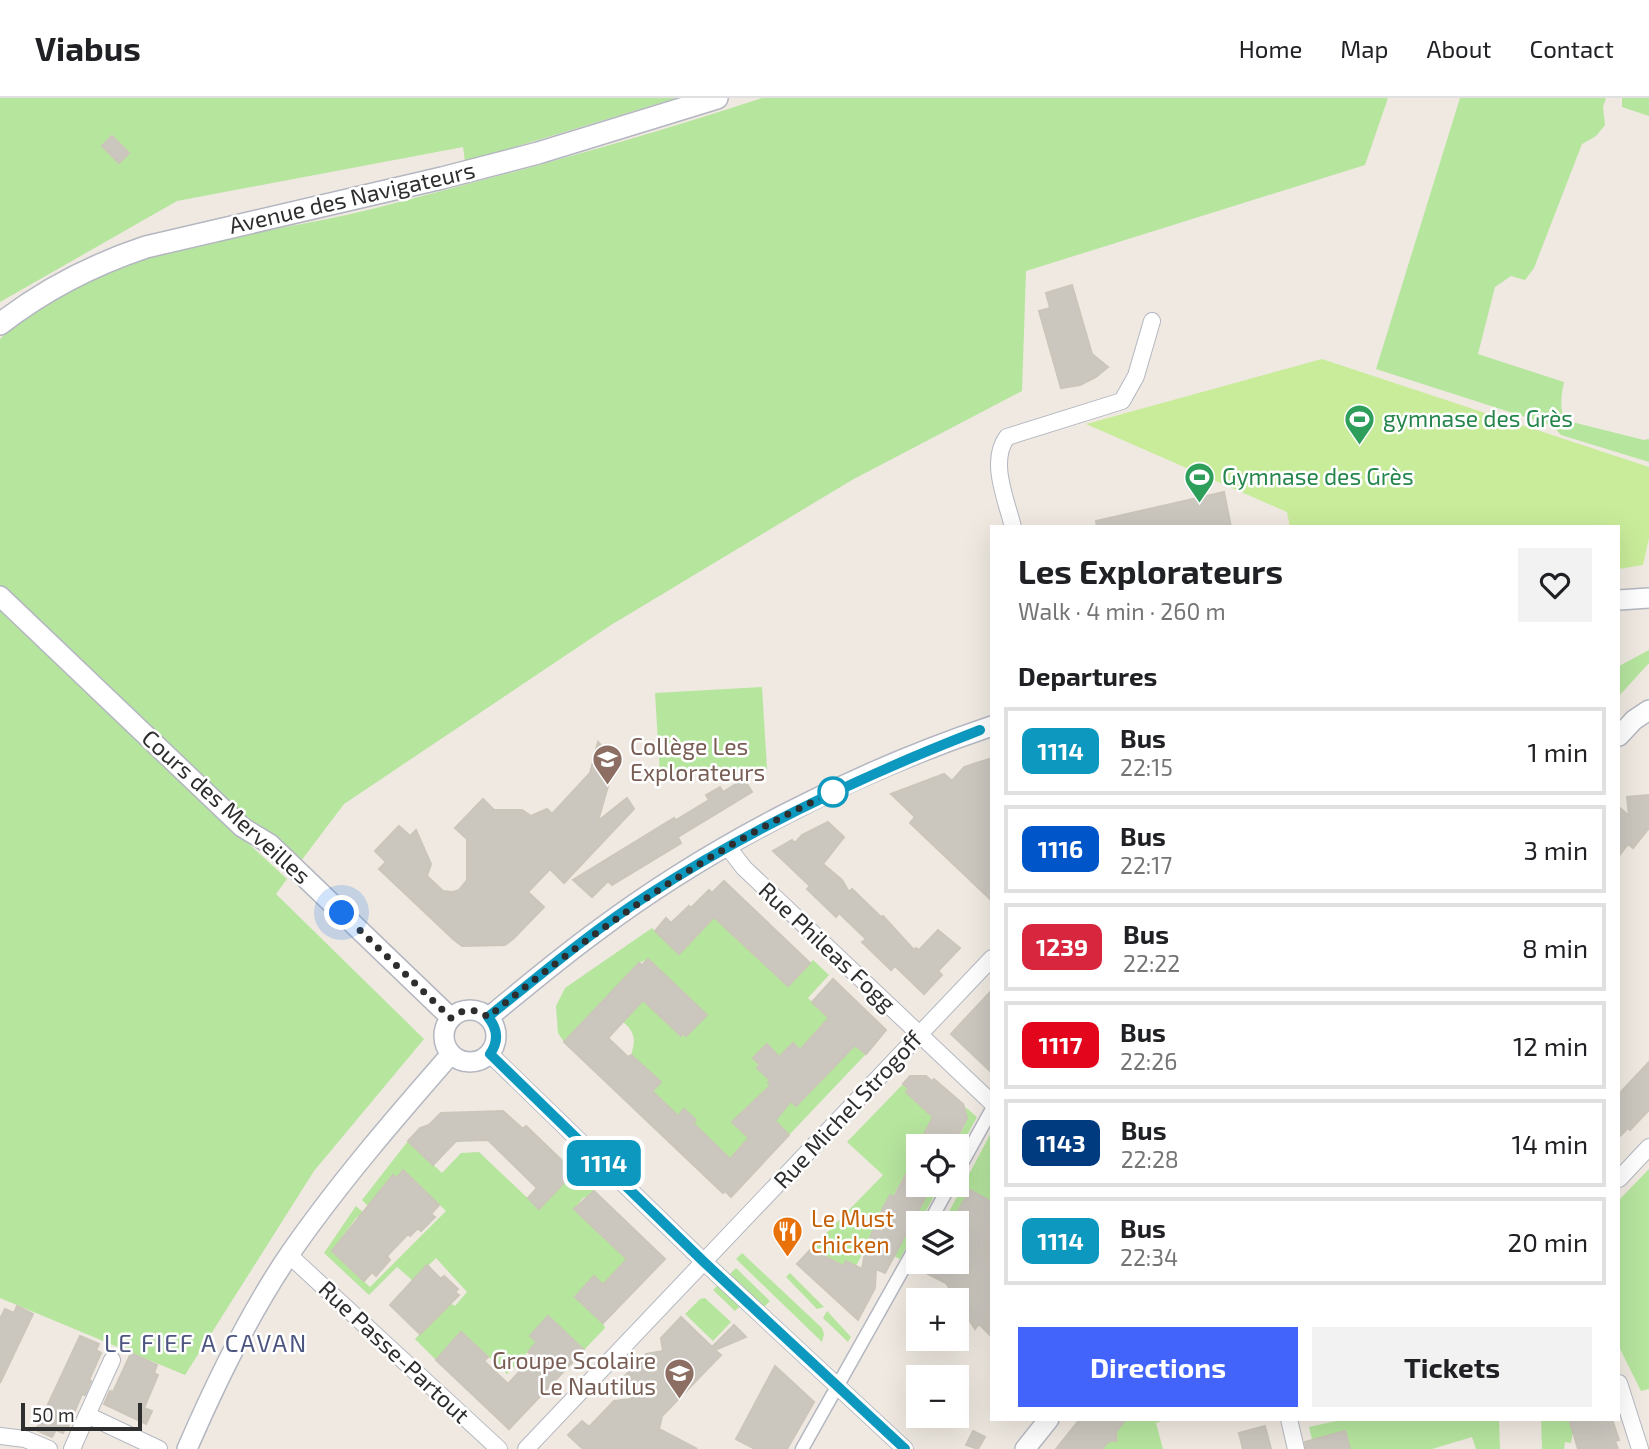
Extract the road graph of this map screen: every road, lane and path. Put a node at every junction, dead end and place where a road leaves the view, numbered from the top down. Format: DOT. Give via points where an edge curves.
graph roads {
  1 [pos="717,98"];
  2 [pos="1152,321"];
  3 [pos="0,324"];
  4 [pos="1013,525"];
  5 [pos="0,596"];
  6 [pos="1649,598"];
  7 [pos="1620,600"];
  8 [pos="1649,701"];
  9 [pos="1641,715"];
  10 [pos="990,727"];
  11 [pos="1620,735"];
  12 [pos="727,846"];
  13 [pos="990,960"];
  14 [pos="488,1017"];
  15 [pos="451,1018"];
  16 [pos="920,1034"];
  17 [pos="451,1054"];
  18 [pos="490,1054"];
  19 [pos="990,1101"];
  20 [pos="990,1113"];
  21 [pos="1649,1147"];
  22 [pos="969,1150"];
  23 [pos="1620,1178"];
  24 [pos="289,1255"];
  25 [pos="704,1262"];
  26 [pos="906,1264"];
  27 [pos="112,1360"];
  28 [pos="1620,1386"];
  29 [pos="838,1387"];
  30 [pos="87,1415"];
  31 [pos="1047,1421"];
  32 [pos="1289,1421"];
  33 [pos="0,1436"];
  34 [pos="49,1449"];
  35 [pos="72,1449"];
  36 [pos="159,1449"];
  37 [pos="187,1449"];
  38 [pos="499,1449"];
  39 [pos="526,1449"];
  40 [pos="802,1449"];
  41 [pos="905,1449"];
  42 [pos="1025,1449"];
  43 [pos="1296,1449"];
  44 [pos="1640,1449"];
  1 -- 3 [label="main road, Avenue des Navigateurs" via="538,153 146,247 56,284"];
  2 -- 4 [label="street" via="1136,376 1122,401 1007,436 998,462"];
  5 -- 15 [label="street, Cours des Merveilles"];
  6 -- 7 [label="street"];
  8 -- 9 [label="street"];
  9 -- 11 [label="street"];
  10 -- 12 [label="street" via="845,786"];
  12 -- 14 [label="street" via="597,931"];
  12 -- 16 [label="street, Rue Phileas Fogg" via="744,868"];
  13 -- 16 [label="street, Rue Michel Strogoff"];
  14 -- 15 [label="street" via="468,1010"];
  14 -- 18 [label="street" via="497,1035"];
  15 -- 17 [label="street" via="444,1034"];
  16 -- 19 [label="street, Rue Phileas Fogg"];
  16 -- 25 [label="street, Rue Michel Strogoff"];
  17 -- 18 [label="street" via="472,1062"];
  17 -- 24 [label="street" via="362,1158"];
  18 -- 25 [label="street"];
  20 -- 22 [label="street"];
  21 -- 23 [label="street"];
  24 -- 37 [label="street" via="239,1339"];
  24 -- 38 [label="street, Rue Passe-Partout"];
  25 -- 29 [label="street"];
  25 -- 39 [label="street, Rue Michel Strogoff"];
  26 -- 29 [label="street"];
  27 -- 30 [label="street"];
  28 -- 44 [label="street"];
  29 -- 40 [label="street"];
  29 -- 41 [label="street"];
  30 -- 35 [label="street"];
  30 -- 36 [label="street"];
  31 -- 42 [label="street"];
  32 -- 43 [label="street"];
  33 -- 34 [label="street" via="25,1439"];
}
